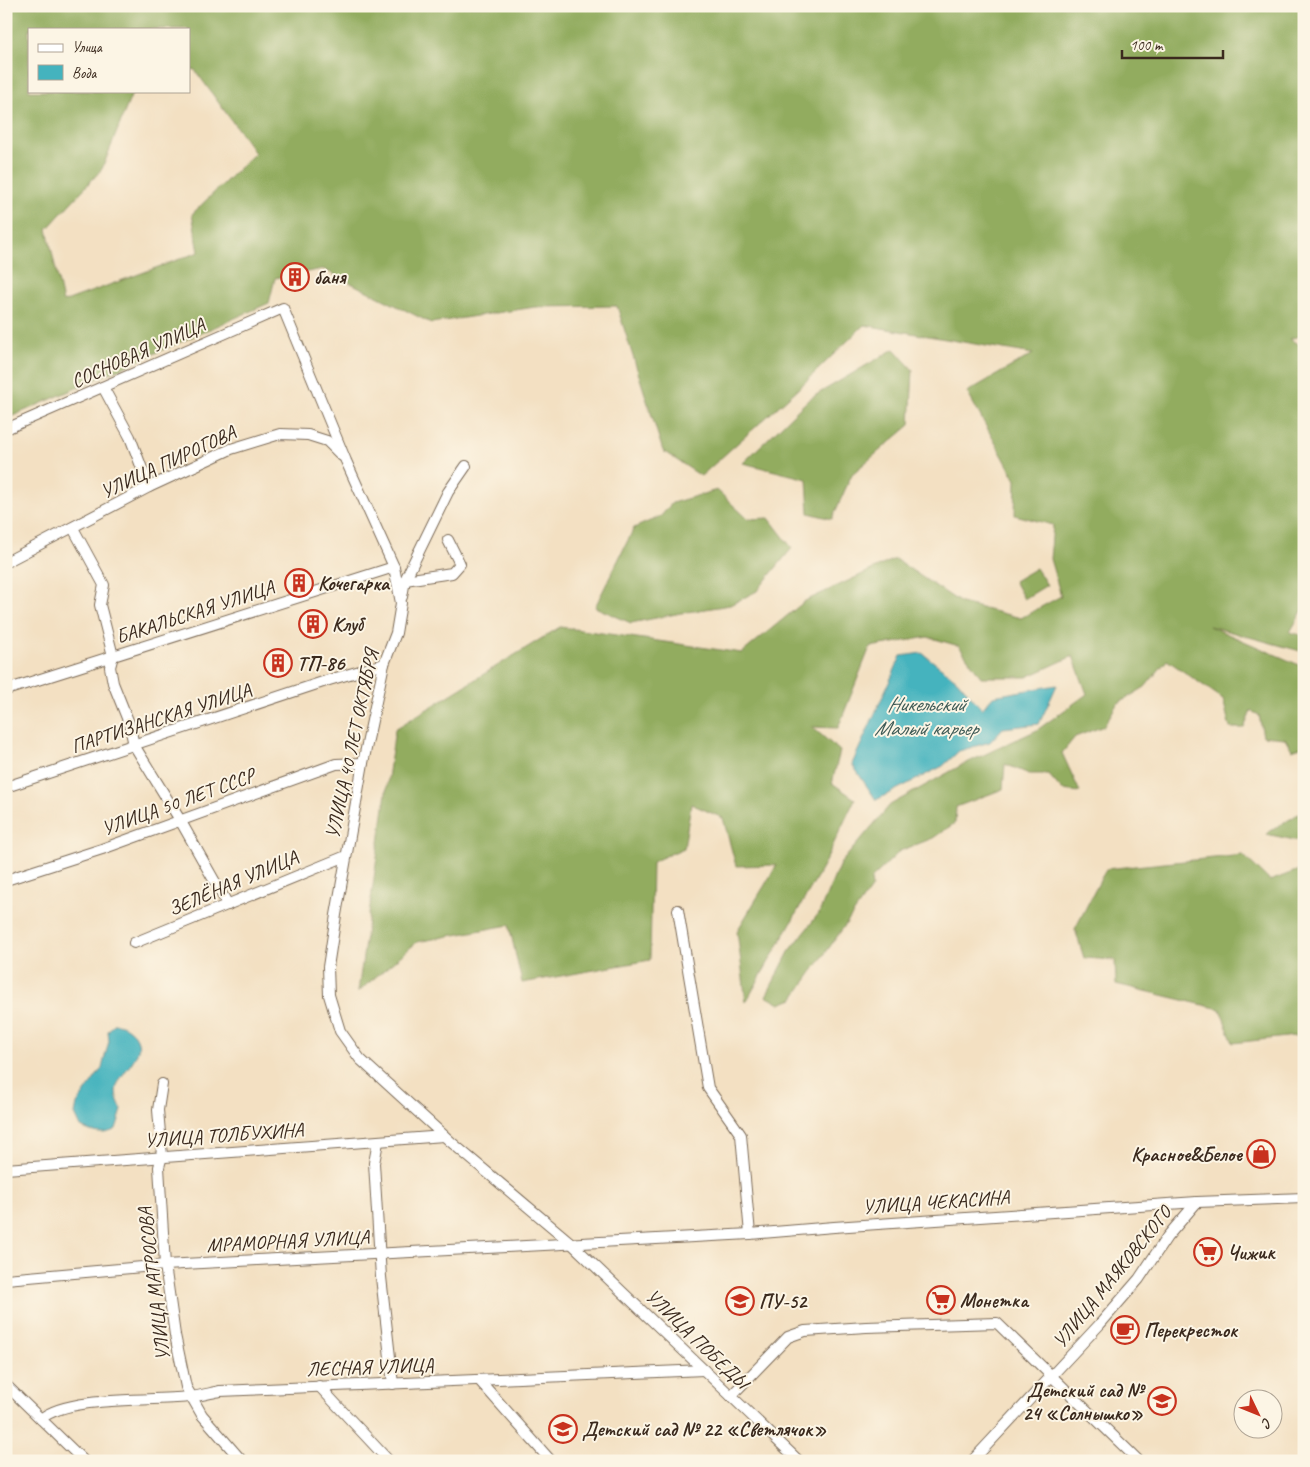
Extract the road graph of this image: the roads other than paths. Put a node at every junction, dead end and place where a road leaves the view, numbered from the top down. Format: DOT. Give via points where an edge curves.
graph roads {
  1 [pos="283,308"];
  2 [pos="104,387"];
  3 [pos="6,429"];
  4 [pos="346,461"];
  5 [pos="466,466"];
  6 [pos="149,487"];
  7 [pos="74,528"];
  8 [pos="448,540"];
  9 [pos="6,562"];
  10 [pos="394,567"];
  11 [pos="405,580"];
  12 [pos="401,603"];
  13 [pos="113,656"];
  14 [pos="384,664"];
  15 [pos="6,690"];
  16 [pos="134,745"];
  17 [pos="363,763"];
  18 [pos="6,787"];
  19 [pos="180,820"];
  20 [pos="346,856"];
  21 [pos="6,880"];
  22 [pos="228,905"];
  23 [pos="678,910"];
  24 [pos="134,943"];
  25 [pos="162,1084"];
  26 [pos="444,1136"];
  27 [pos="378,1142"];
  28 [pos="162,1156"];
  29 [pos="6,1169"];
  30 [pos="1304,1198"];
  31 [pos="1197,1202"];
  32 [pos="750,1234"];
  33 [pos="571,1243"];
  34 [pos="381,1254"];
  35 [pos="166,1265"];
  36 [pos="6,1278"];
  37 [pos="704,1370"];
  38 [pos="1053,1376"];
  39 [pos="479,1380"];
  40 [pos="394,1384"];
  41 [pos="6,1385"];
  42 [pos="319,1386"];
  43 [pos="731,1396"];
  44 [pos="190,1397"];
  45 [pos="41,1419"];
  46 [pos="84,1461"];
  47 [pos="242,1461"];
  48 [pos="389,1461"];
  49 [pos="551,1461"];
  50 [pos="799,1461"];
  51 [pos="972,1461"];
  52 [pos="1139,1461"];
  1 -- 2 [label="street, СОСНОВАЯ УЛИЦА"];
  1 -- 4 [label="street, УЛИЦА 40 ЛЕТ ОКТЯБРЯ"];
  2 -- 3 [label="street, СОСНОВАЯ УЛИЦА"];
  2 -- 6 [label="street" via="130,437"];
  4 -- 6 [label="street, УЛИЦА ПИРОГОВА" via="328,441 308,435 280,434 231,449"];
  4 -- 10 [label="street, УЛИЦА 40 ЛЕТ ОКТЯБРЯ"];
  5 -- 11 [label="street" via="448,492"];
  6 -- 7 [label="street, УЛИЦА ПИРОГОВА"];
  7 -- 9 [label="street, УЛИЦА ПИРОГОВА"];
  7 -- 13 [label="street" via="104,584 100,605"];
  8 -- 11 [label="street" via="460,564 452,573"];
  10 -- 12 [label="street, УЛИЦА 40 ЛЕТ ОКТЯБРЯ"];
  10 -- 13 [label="street, БАКАЛЬСКАЯ УЛИЦА"];
  11 -- 12 [label="street"];
  12 -- 14 [label="street, УЛИЦА 40 ЛЕТ ОКТЯБРЯ" via="396,633"];
  13 -- 15 [label="street, БАКАЛЬСКАЯ УЛИЦА"];
  13 -- 16 [label="street" via="110,666 113,683"];
  14 -- 16 [label="street, ПАРТИЗАНСКАЯ УЛИЦА"];
  14 -- 17 [label="street, УЛИЦА 40 ЛЕТ ОКТЯБРЯ"];
  16 -- 18 [label="street, ПАРТИЗАНСКАЯ УЛИЦА"];
  16 -- 19 [label="street"];
  17 -- 19 [label="street, УЛИЦА 50 ЛЕТ СССР" via="336,764"];
  17 -- 20 [label="street, УЛИЦА 40 ЛЕТ ОКТЯБРЯ"];
  19 -- 21 [label="street, УЛИЦА 50 ЛЕТ СССР"];
  19 -- 22 [label="street"];
  20 -- 22 [label="street, ЗЕЛЁНАЯ УЛИЦА"];
  20 -- 26 [label="street, УЛИЦА 40 ЛЕТ ОКТЯБРЯ" via="328,968 329,995 340,1031 360,1059"];
  22 -- 24 [label="street, ЗЕЛЁНАЯ УЛИЦА"];
  23 -- 32 [label="street" via="708,1088 741,1135"];
  25 -- 28 [label="street, УЛИЦА МАТРОСОВА" via="158,1110"];
  26 -- 27 [label="street, УЛИЦА ТОЛБУХИНА"];
  26 -- 33 [label="street, УЛИЦА 40 ЛЕТ ОКТЯБРЯ"];
  27 -- 28 [label="street, УЛИЦА ТОЛБУХИНА"];
  27 -- 34 [label="street" via="374,1163"];
  28 -- 29 [label="street, УЛИЦА ТОЛБУХИНА"];
  28 -- 35 [label="street, УЛИЦА МАТРОСОВА" via="159,1167"];
  30 -- 31 [label="street, УЛИЦА ЧЕКАСИНА"];
  31 -- 32 [label="street, УЛИЦА ЧЕКАСИНА"];
  31 -- 38 [label="street, УЛИЦА МАЯКОВСКОГО" via="1167,1237 1139,1279"];
  32 -- 33 [label="street, УЛИЦА ЧЕКАСИНА"];
  33 -- 34 [label="street, МРАМОРНАЯ УЛИЦА"];
  33 -- 37 [label="street, УЛИЦА ПОБЕДЫ"];
  34 -- 35 [label="street, МРАМОРНАЯ УЛИЦА"];
  34 -- 40 [label="street"];
  35 -- 36 [label="street, МРАМОРНАЯ УЛИЦА"];
  35 -- 44 [label="street, УЛИЦА МАТРОСОВА" via="175,1335"];
  37 -- 39 [label="street, ЛЕСНАЯ УЛИЦА"];
  37 -- 43 [label="street, УЛИЦА ПОБЕДЫ"];
  38 -- 43 [label="street" via="997,1322 866,1327 805,1331 788,1337"];
  38 -- 51 [label="street, УЛИЦА МАЯКОВСКОГО"];
  38 -- 52 [label="street"];
  39 -- 40 [label="street, ЛЕСНАЯ УЛИЦА"];
  39 -- 49 [label="street"];
  40 -- 42 [label="street, ЛЕСНАЯ УЛИЦА"];
  41 -- 45 [label="street"];
  42 -- 44 [label="street, ЛЕСНАЯ УЛИЦА" via="220,1391"];
  42 -- 48 [label="street"];
  43 -- 50 [label="street, УЛИЦА ПОБЕДЫ"];
  44 -- 45 [label="street, ЛЕСНАЯ УЛИЦА" via="99,1402 59,1408"];
  44 -- 47 [label="street, УЛИЦА МАТРОСОВА"];
  45 -- 46 [label="street"];
}
